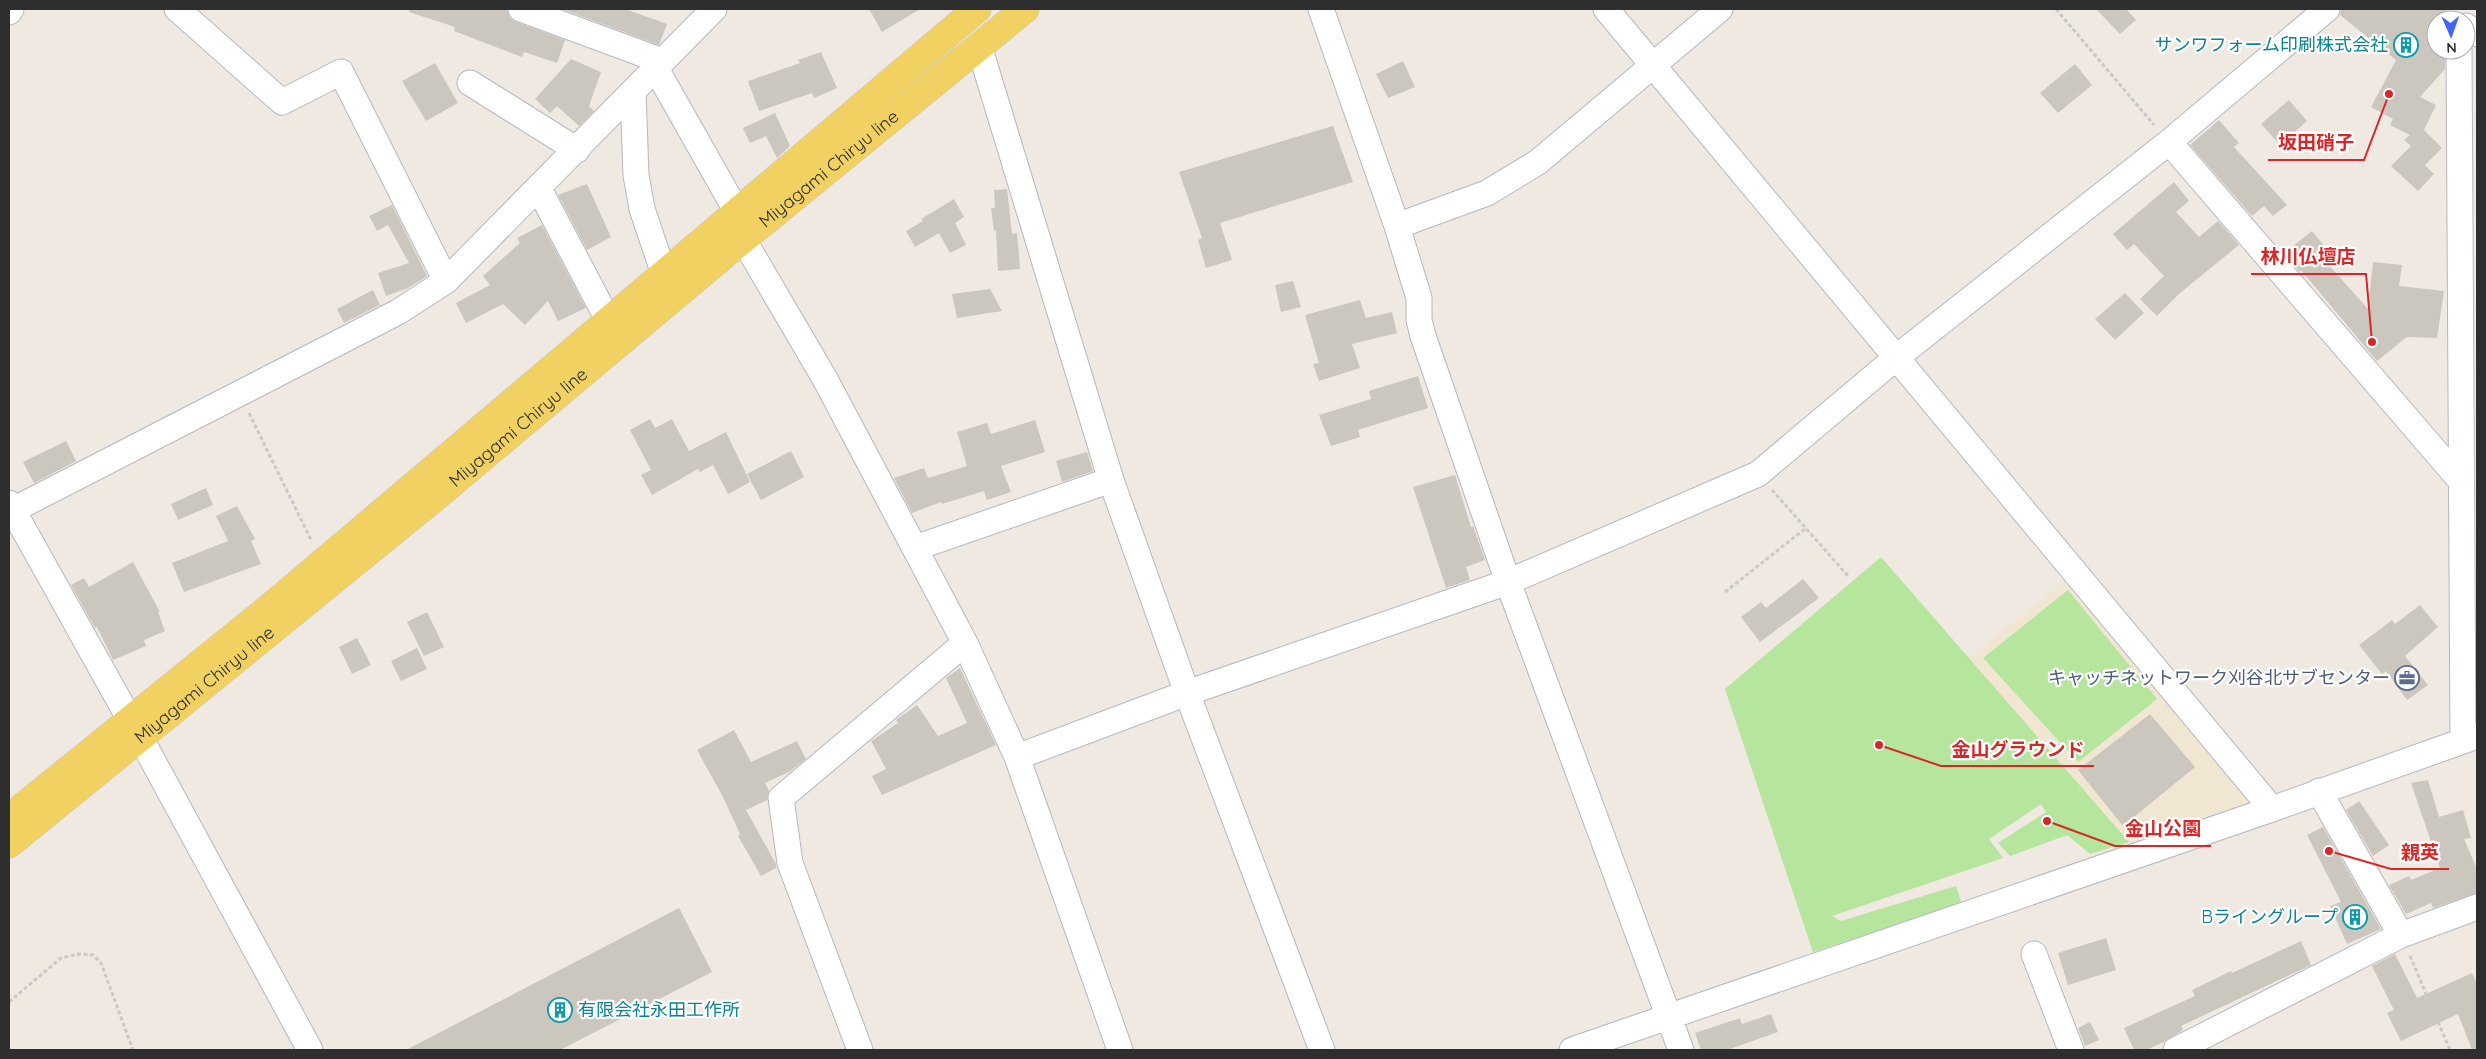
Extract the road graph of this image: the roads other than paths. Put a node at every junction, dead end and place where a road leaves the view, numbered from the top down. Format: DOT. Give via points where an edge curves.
graph roads {
  1 [pos="11,9"];
  2 [pos="177,9"];
  3 [pos="521,9"];
  4 [pos="714,9"];
  5 [pos="977,9"];
  6 [pos="1025,9"];
  7 [pos="1321,9"];
  8 [pos="1606,9"];
  9 [pos="1720,9"];
  10 [pos="2326,9"];
  11 [pos="9,12"];
  12 [pos="979,46"];
  13 [pos="2459,60"];
  14 [pos="659,64"];
  15 [pos="1653,65"];
  16 [pos="470,84"];
  17 [pos="633,91"];
  18 [pos="2169,142"];
  19 [pos="576,150"];
  20 [pos="540,189"];
  21 [pos="737,212"];
  22 [pos="1397,226"];
  23 [pos="743,239"];
  24 [pos="664,274"];
  25 [pos="446,282"];
  26 [pos="608,320"];
  27 [pos="1897,357"];
  28 [pos="1111,480"];
  29 [pos="2461,481"];
  30 [pos="10,508"];
  31 [pos="915,548"];
  32 [pos="1508,582"];
  33 [pos="965,643"];
  34 [pos="1187,692"];
  35 [pos="135,729"];
  36 [pos="2470,738"];
  37 [pos="1017,757"];
  38 [pos="2319,791"];
  39 [pos="2272,809"];
  40 [pos="9,818"];
  41 [pos="9,844"];
  42 [pos="2477,907"];
  43 [pos="2401,935"];
  44 [pos="2034,954"];
  45 [pos="1669,1016"];
  46 [pos="310,1050"];
  47 [pos="860,1050"];
  48 [pos="1120,1050"];
  49 [pos="1322,1050"];
  50 [pos="1572,1050"];
  51 [pos="1680,1050"];
  52 [pos="2071,1050"];
  53 [pos="2176,1050"];
  1 -- 11 [label="street"];
  2 -- 25 [label="street" via="282,102 340,72"];
  3 -- 14 [label="street"];
  4 -- 14 [label="street"];
  5 -- 21 [label="main road, Miyagami Chiryu line"];
  6 -- 12 [label="main road, Miyagami Chiryu line"];
  7 -- 22 [label="street"];
  8 -- 15 [label="street"];
  9 -- 15 [label="street"];
  10 -- 18 [label="street"];
  12 -- 23 [label="main road, Miyagami Chiryu line"];
  12 -- 28 [label="street"];
  13 -- 29 [label="street"];
  14 -- 17 [label="street"];
  14 -- 21 [label="street"];
  15 -- 22 [label="street" via="1538,162 1487,193"];
  15 -- 27 [label="street"];
  16 -- 19 [label="street"];
  17 -- 19 [label="street"];
  17 -- 24 [label="street" via="636,175 642,209"];
  18 -- 27 [label="street"];
  18 -- 29 [label="street"];
  19 -- 20 [label="street"];
  20 -- 25 [label="street"];
  20 -- 26 [label="street"];
  21 -- 24 [label="main road, Miyagami Chiryu line"];
  22 -- 32 [label="street" via="1419,298 1423,336"];
  23 -- 31 [label="street" via="825,379"];
  23 -- 35 [label="main road, Miyagami Chiryu line" via="433,499"];
  24 -- 26 [label="main road, Miyagami Chiryu line"];
  25 -- 30 [label="street" via="398,312 241,395"];
  26 -- 35 [label="main road, Miyagami Chiryu line" via="322,563"];
  27 -- 32 [label="street" via="1758,474"];
  27 -- 39 [label="street"];
  28 -- 31 [label="street"];
  28 -- 34 [label="street"];
  29 -- 36 [label="street"];
  30 -- 35 [label="street"];
  31 -- 33 [label="street"];
  32 -- 34 [label="street"];
  32 -- 45 [label="street"];
  33 -- 37 [label="street"];
  33 -- 47 [label="street" via="781,798 790,863"];
  34 -- 37 [label="street"];
  34 -- 49 [label="street"];
  35 -- 40 [label="main road, Miyagami Chiryu line"];
  35 -- 41 [label="main road, Miyagami Chiryu line"];
  35 -- 46 [label="street"];
  36 -- 38 [label="street"];
  37 -- 48 [label="street"];
  38 -- 39 [label="street"];
  38 -- 43 [label="street"];
  39 -- 45 [label="street"];
  42 -- 43 [label="street"];
  43 -- 53 [label="street"];
  44 -- 52 [label="street"];
  45 -- 50 [label="street"];
  45 -- 51 [label="street"];
}
